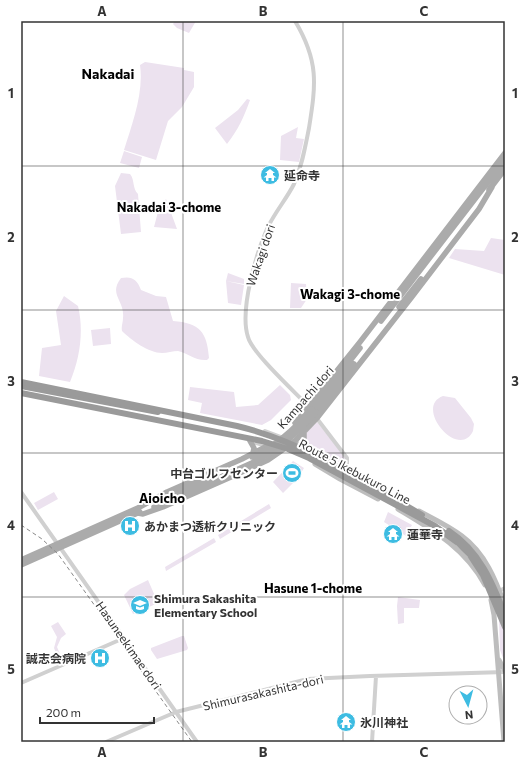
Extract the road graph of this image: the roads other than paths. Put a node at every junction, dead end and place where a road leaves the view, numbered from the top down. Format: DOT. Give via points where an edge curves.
graph roads {
  1 [pos="295,21"];
  2 [pos="505,153"];
  3 [pos="505,161"];
  4 [pos="505,169"];
  5 [pos="393,310"];
  6 [pos="365,345"];
  7 [pos="21,381"];
  8 [pos="21,387"];
  9 [pos="21,394"];
  10 [pos="119,407"];
  11 [pos="309,407"];
  12 [pos="178,414"];
  13 [pos="317,418"];
  14 [pos="172,426"];
  15 [pos="304,432"];
  16 [pos="281,437"];
  17 [pos="250,441"];
  18 [pos="294,442"];
  19 [pos="268,446"];
  20 [pos="310,449"];
  21 [pos="284,450"];
  22 [pos="253,454"];
  23 [pos="346,468"];
  24 [pos="21,492"];
  25 [pos="138,511"];
  26 [pos="59,546"];
  27 [pos="21,560"];
  28 [pos="21,565"];
  29 [pos="503,590"];
  30 [pos="489,593"];
  31 [pos="505,606"];
  32 [pos="505,615"];
  33 [pos="505,627"];
  34 [pos="124,638"];
  35 [pos="497,654"];
  36 [pos="505,672"];
  37 [pos="498,673"];
  38 [pos="376,676"];
  39 [pos="21,683"];
  40 [pos="176,712"];
  41 [pos="106,742"];
  42 [pos="197,742"];
  43 [pos="372,742"];
  44 [pos="504,742"];
  1 -- 11 [label="street, Wakagi dori" via="309,46 315,74 315,96 301,165 292,187 269,226 250,282 246,332 252,345"];
  2 -- 5 [label="main road"];
  3 -- 5 [label="main road, Kampachi dori"];
  4 -- 5 [label="main road" via="479,209"];
  5 -- 6 [label="main road, Kampachi dori"];
  5 -- 6 [label="main road" via="375,326"];
  5 -- 6 [label="main road" via="379,335"];
  6 -- 11 [label="main road"];
  6 -- 13 [label="main road"];
  6 -- 25 [label="main road, Kampachi dori, bridge" via="302,420 278,442 256,456"];
  6 -- 25 [label="main road, Kampachi dori, bridge" via="306,424 284,445 262,458 163,503"];
  7 -- 12 [label="street"];
  7 -- 32 [label="highway, Route 5 Ikebukuro Line, bridge" via="237,426 301,448 462,540 483,566"];
  8 -- 10 [label="highway"];
  9 -- 14 [label="street"];
  9 -- 33 [label="highway, Route 5 Ikebukuro Line, bridge" via="249,439 279,446 309,458 434,526 458,543 470,555 483,575"];
  10 -- 12 [label="highway"];
  10 -- 14 [label="highway" via="152,416"];
  11 -- 13 [label="street, Wakagi dori"];
  11 -- 16 [label="main road"];
  12 -- 16 [label="street"];
  13 -- 15 [label="main road"];
  13 -- 23 [label="street, Wakagi dori" via="347,458"];
  14 -- 17 [label="street"];
  15 -- 18 [label="main road"];
  15 -- 20 [label="main road" via="304,440"];
  16 -- 18 [label="main road"];
  16 -- 19 [label="main road"];
  17 -- 19 [label="street"];
  17 -- 22 [label="main road" via="254,448"];
  18 -- 20 [label="main road"];
  18 -- 21 [label="main road"];
  19 -- 21 [label="main road"];
  19 -- 22 [label="main road"];
  20 -- 23 [label="main road"];
  21 -- 25 [label="main road" via="255,466 163,507 143,514"];
  21 -- 30 [label="main road" via="310,461 390,504 445,538 466,557"];
  22 -- 25 [label="main road" via="167,492"];
  23 -- 29 [label="main road" via="462,536 481,554"];
  24 -- 26 [label="street, Hasuneekimae dori"];
  25 -- 26 [label="main road, Kampachi dori"];
  26 -- 27 [label="main road, Kampachi dori"];
  26 -- 28 [label="main road, Kampachi dori"];
  26 -- 34 [label="street, Hasuneekimae dori"];
  29 -- 30 [label="street"];
  29 -- 31 [label="main road"];
  30 -- 35 [label="main road" via="494,610"];
  34 -- 39 [label="street"];
  34 -- 40 [label="street, Hasuneekimae dori"];
  35 -- 36 [label="main road"];
  35 -- 37 [label="main road"];
  36 -- 37 [label="street, Shimurasakashita-dori"];
  37 -- 38 [label="street, Shimurasakashita-dori"];
  37 -- 44 [label="main road"];
  38 -- 40 [label="street, Shimurasakashita-dori" via="308,680"];
  38 -- 43 [label="street"];
  40 -- 41 [label="street, Shimurasakashita-dori"];
  40 -- 42 [label="street, Hasuneekimae dori"];
}
